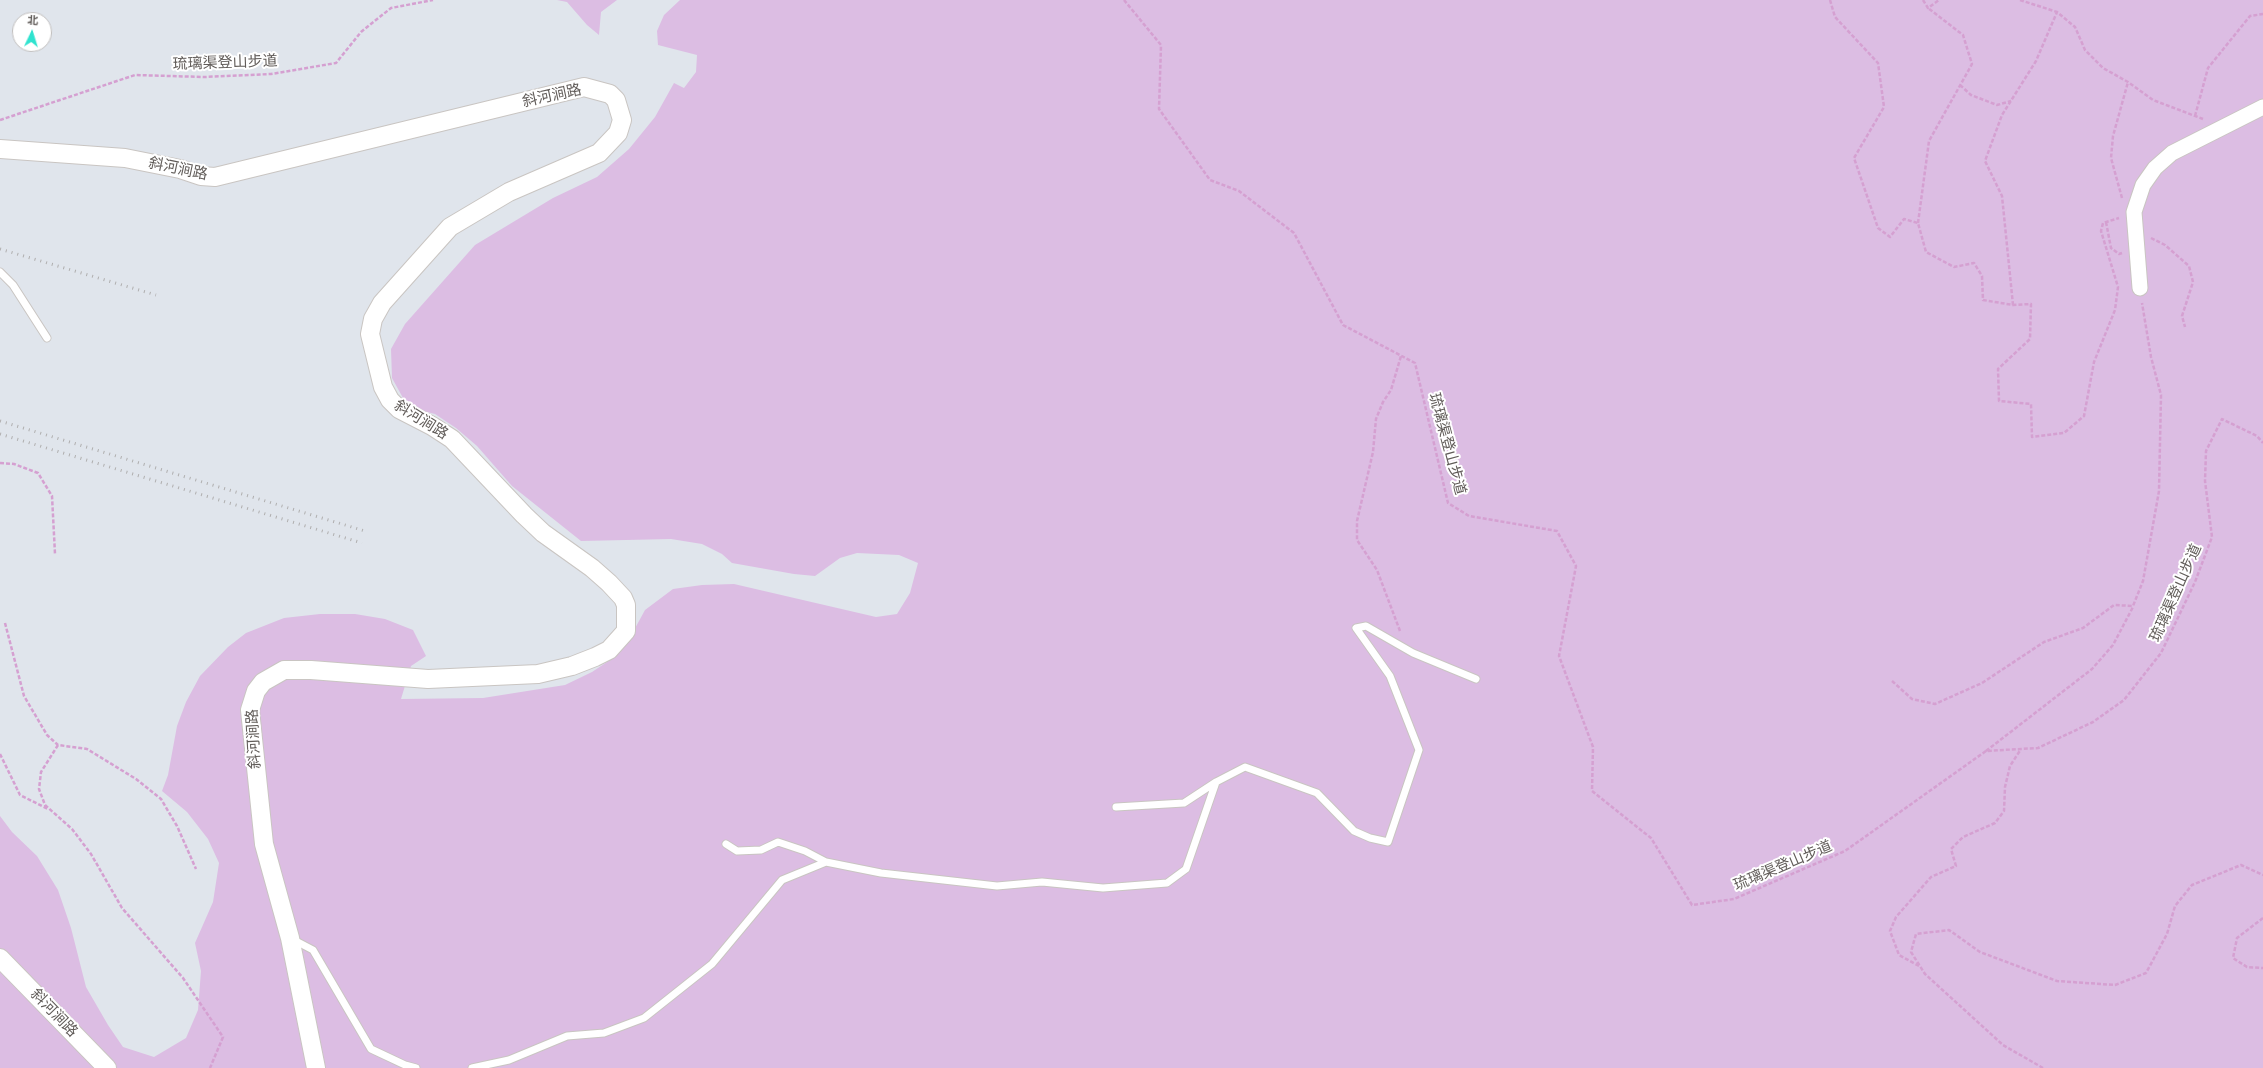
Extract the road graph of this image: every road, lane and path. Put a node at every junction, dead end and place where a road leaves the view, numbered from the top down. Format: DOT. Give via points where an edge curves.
graph roads {
  1 [pos="433,0"];
  2 [pos="1124,0"];
  3 [pos="1830,0"];
  4 [pos="1923,0"];
  5 [pos="1939,0"];
  6 [pos="2020,0"];
  7 [pos="1928,8"];
  8 [pos="2057,12"];
  9 [pos="2263,14"];
  10 [pos="2128,82"];
  11 [pos="1960,85"];
  12 [pos="2011,102"];
  13 [pos="2263,107"];
  14 [pos="2195,116"];
  15 [pos="0,120"];
  16 [pos="2225,127"];
  17 [pos="0,149"];
  18 [pos="2130,214"];
  19 [pos="2106,222"];
  20 [pos="1918,223"];
  21 [pos="2149,236"];
  22 [pos="2137,247"];
  23 [pos="0,272"];
  24 [pos="2140,288"];
  25 [pos="2013,305"];
  26 [pos="2186,327"];
  27 [pos="47,338"];
  28 [pos="1401,356"];
  29 [pos="2263,443"];
  30 [pos="0,463"];
  31 [pos="55,554"];
  32 [pos="2133,606"];
  33 [pos="5,623"];
  34 [pos="1414,653"];
  35 [pos="1476,679"];
  36 [pos="1892,681"];
  37 [pos="58,745"];
  38 [pos="2022,749"];
  39 [pos="1986,751"];
  40 [pos="0,754"];
  41 [pos="1216,782"];
  42 [pos="1116,807"];
  43 [pos="52,811"];
  44 [pos="726,844"];
  45 [pos="826,862"];
  46 [pos="196,869"];
  47 [pos="2263,875"];
  48 [pos="2263,918"];
  49 [pos="290,938"];
  50 [pos="0,958"];
  51 [pos="1920,966"];
  52 [pos="2263,968"];
  53 [pos="107,1068"];
  54 [pos="210,1068"];
  55 [pos="316,1068"];
  56 [pos="416,1068"];
  57 [pos="472,1068"];
  58 [pos="2043,1068"];
  1 -- 15 [label="path, 琉璃渠登山步道" via="392,8 361,32 336,63 271,74 135,75"];
  2 -- 28 [label="path, 琉璃渠登山步道" via="1161,45 1159,109 1210,180 1239,191 1294,233 1343,325"];
  3 -- 20 [label="path" via="1835,17 1878,64 1884,107 1854,158 1878,228 1890,237 1904,219"];
  4 -- 7 [label="path"];
  5 -- 7 [label="path"];
  6 -- 8 [label="path"];
  7 -- 11 [label="path" via="1963,35 1972,64"];
  8 -- 10 [label="path" via="2076,27 2085,50 2098,64"];
  8 -- 12 [label="path" via="2036,61"];
  9 -- 14 [label="path" via="2250,16 2208,68"];
  10 -- 14 [label="path" via="2153,100"];
  10 -- 18 [label="path" via="2113,136 2111,158"];
  11 -- 12 [label="path" via="1971,95 1997,105"];
  11 -- 20 [label="path" via="1929,141"];
  12 -- 25 [label="path" via="2002,115 1985,161 2002,196"];
  13 -- 16 [label="street"];
  14 -- 16 [label="path"];
  16 -- 18 [label="street" via="2172,153 2155,168 2143,185"];
  17 -- 49 [label="street, 斜河涧路" via="125,158 215,177 584,87 610,94 616,100 622,120 618,133 599,152 509,192 450,227 382,303 373,319 370,334 383,387 390,400 399,409 452,439 528,520 609,583 626,605 626,631 609,650 595,657 572,666 538,674 428,679 284,670 263,682 256,691 250,710 251,726 264,844"];
  18 -- 19 [label="path"];
  18 -- 22 [label="street"];
  19 -- 22 [label="path" via="2111,248 2119,254"];
  19 -- 25 [label="path" via="2103,223 2101,231 2118,287 2115,310 2094,362 2084,416 2064,433 2032,437 2031,404 1999,401 1998,369 2030,339 2031,304"];
  20 -- 25 [label="path" via="1926,252 1954,267 1974,263 1982,276 1983,300"];
  21 -- 26 [label="path" via="2189,266 2193,282 2182,316"];
  22 -- 24 [label="street"];
  23 -- 27 [label="lane" via="13,285"];
  24 -- 32 [label="path" via="2161,403 2159,491 2143,581"];
  28 -- 34 [label="path" via="1391,390 1376,419 1373,452 1357,521 1357,540 1377,570 1398,628"];
  28 -- 39 [label="path, 琉璃渠登山步道" via="1415,363 1448,503 1469,516 1557,531 1576,566 1559,656 1593,747 1592,791 1651,838 1692,904 1734,899 1845,851"];
  29 -- 38 [label="path, 琉璃渠登山步道" via="2257,436 2222,419 2206,451 2205,481 2212,537 2195,582 2161,653 2124,700 2093,722 2038,748"];
  30 -- 31 [label="path" via="14,464 38,473 49,490 52,496"];
  32 -- 36 [label="path" via="2114,605 2083,628 2044,642 1982,683 1935,704 1912,699"];
  32 -- 39 [label="path" via="2112,645 2092,669"];
  33 -- 37 [label="path" via="24,696 47,735"];
  34 -- 35 [label="lane"];
  34 -- 41 [label="lane" via="1366,626 1356,628 1390,676 1419,750 1388,842 1354,831 1317,793 1245,767"];
  37 -- 43 [label="path" via="41,772 39,789 45,805"];
  37 -- 46 [label="path" via="87,748 162,799 178,826"];
  38 -- 39 [label="path, 琉璃渠登山步道"];
  38 -- 51 [label="path" via="2010,766 2005,787 2004,811 1995,823 1963,837 1951,849 1956,866 1930,877 1896,917 1890,931 1899,955"];
  40 -- 43 [label="path" via="20,795"];
  41 -- 42 [label="lane" via="1184,803"];
  41 -- 45 [label="lane" via="1186,869 1166,883 1103,888 1042,882 998,886 881,873"];
  43 -- 54 [label="path" via="72,829 91,854 122,908 184,978 223,1037"];
  44 -- 45 [label="lane" via="737,850 761,850 778,842 805,851"];
  45 -- 57 [label="lane" via="782,880 712,964 644,1018 604,1033 567,1036 509,1060"];
  47 -- 51 [label="path" via="2241,865 2192,886 2175,906 2167,934 2146,973 2115,985 2057,981 1980,952 1949,930 1916,934 1911,952"];
  48 -- 52 [label="path" via="2238,938 2233,958 2247,967"];
  49 -- 55 [label="street, 斜河涧路" via="315,1052"];
  49 -- 56 [label="lane" via="313,950 371,1049 405,1066"];
  50 -- 53 [label="street, 斜河涧路"];
  51 -- 58 [label="path" via="1925,974 2003,1045"];
}
